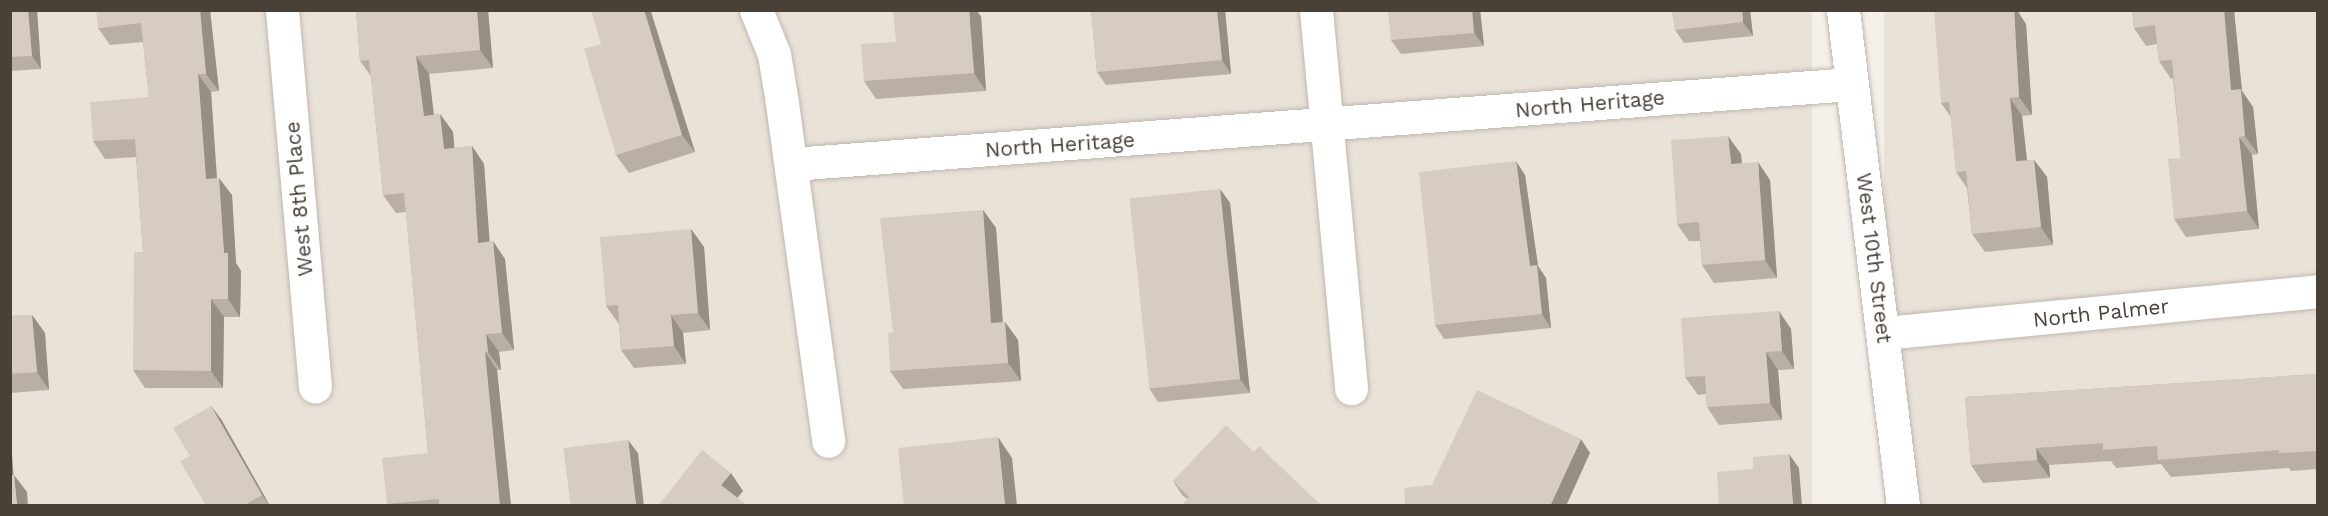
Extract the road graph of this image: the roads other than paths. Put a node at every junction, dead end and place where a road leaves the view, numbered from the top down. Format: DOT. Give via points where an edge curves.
graph roads {
  1 [pos="282,10"];
  2 [pos="756,10"];
  3 [pos="1316,10"];
  4 [pos="1844,10"];
  5 [pos="1851,84"];
  6 [pos="1328,125"];
  7 [pos="792,164"];
  8 [pos="2318,291"];
  9 [pos="1884,333"];
  10 [pos="315,387"];
  11 [pos="1351,388"];
  12 [pos="828,441"];
  13 [pos="1903,506"];
  1 -- 10 [label="street, West 8th Place"];
  2 -- 7 [label="street" via="774,54"];
  3 -- 6 [label="street"];
  4 -- 5 [label="street, West 10th Street"];
  5 -- 6 [label="street, North Heritage"];
  5 -- 9 [label="street, West 10th Street"];
  6 -- 7 [label="street, North Heritage"];
  6 -- 11 [label="street"];
  7 -- 12 [label="street"];
  8 -- 9 [label="street, North Palmer"];
  9 -- 13 [label="street, West 10th Street"];
}
